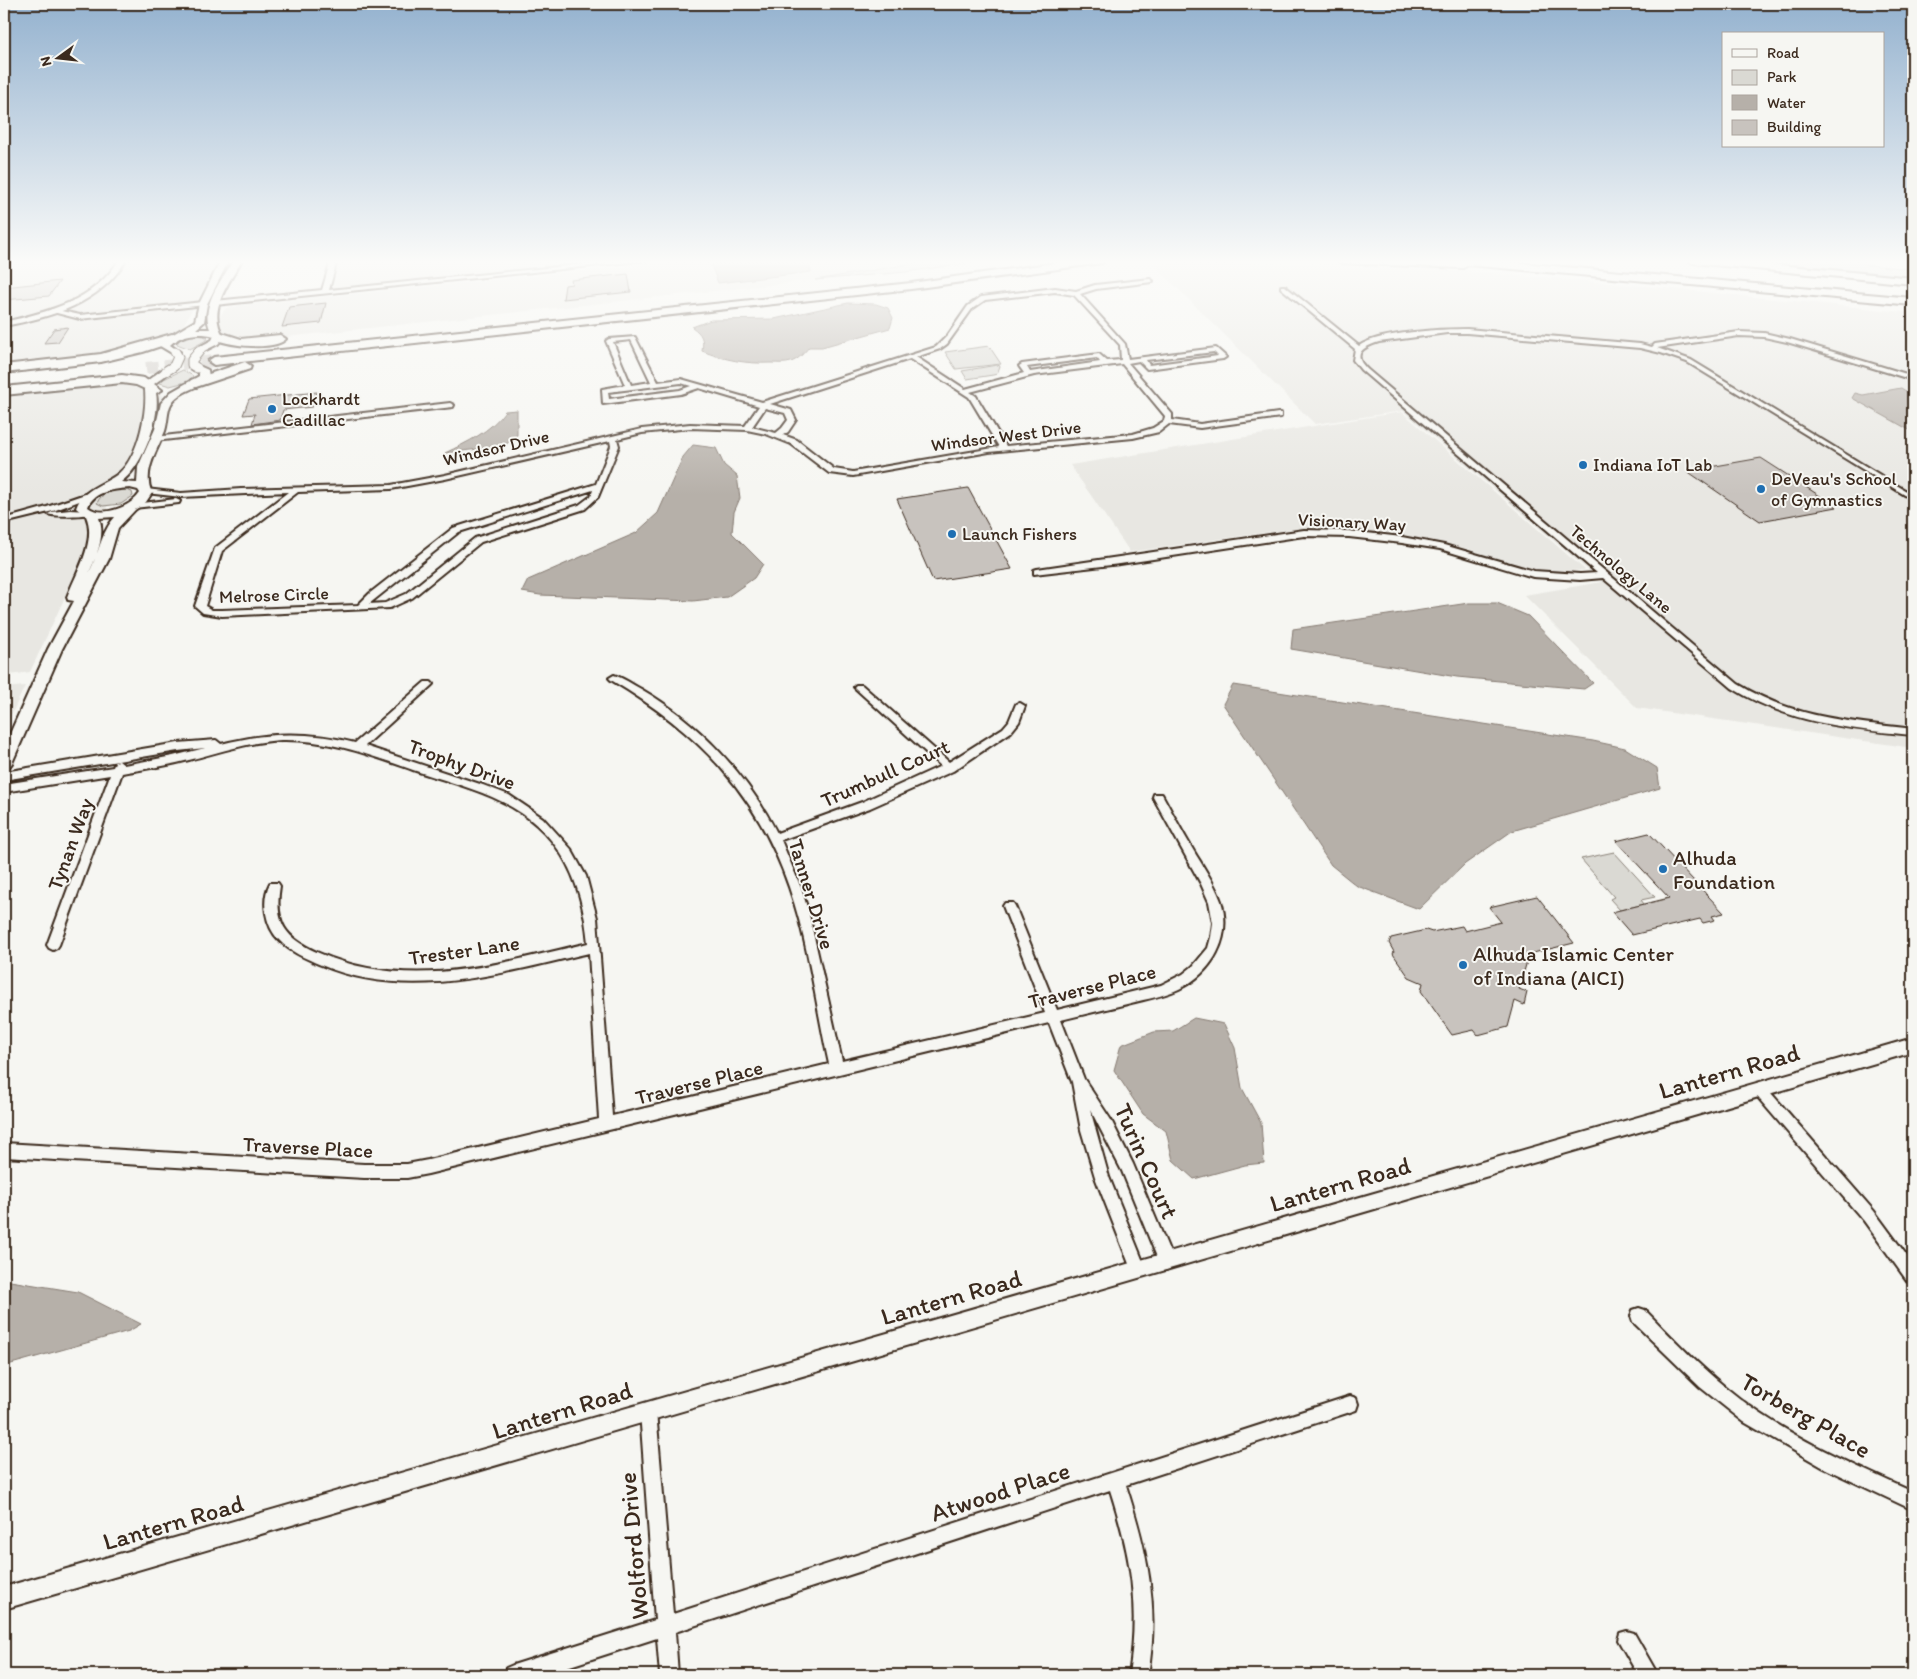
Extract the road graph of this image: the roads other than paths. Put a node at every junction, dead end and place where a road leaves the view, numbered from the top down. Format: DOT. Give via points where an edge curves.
graph roads {
  1 [pos="171,338"];
  2 [pos="173,338"];
  3 [pos="217,338"];
  4 [pos="223,338"];
  5 [pos="280,338"];
  6 [pos="366,338"];
  7 [pos="394,338"];
  8 [pos="468,338"];
  9 [pos="630,338"];
  10 [pos="633,338"];
  11 [pos="950,338"];
  12 [pos="1117,338"];
  13 [pos="1346,338"];
  14 [pos="1391,338"];
  15 [pos="1550,338"];
  16 [pos="1705,338"];
  17 [pos="1780,338"];
  18 [pos="1646,347"];
  19 [pos="1359,349"];
  20 [pos="912,357"];
  21 [pos="1140,360"];
  22 [pos="1124,362"];
  23 [pos="4,369"];
  24 [pos="4,376"];
  25 [pos="1913,378"];
  26 [pos="655,383"];
  27 [pos="4,384"];
  28 [pos="194,384"];
  29 [pos="699,386"];
  30 [pos="150,387"];
  31 [pos="629,387"];
  32 [pos="4,391"];
  33 [pos="965,391"];
  34 [pos="764,404"];
  35 [pos="450,405"];
  36 [pos="1278,415"];
  37 [pos="1168,422"];
  38 [pos="746,428"];
  39 [pos="778,435"];
  40 [pos="613,438"];
  41 [pos="155,440"];
  42 [pos="1004,449"];
  43 [pos="599,486"];
  44 [pos="298,489"];
  45 [pos="145,490"];
  46 [pos="252,492"];
  47 [pos="95,494"];
  48 [pos="1913,498"];
  49 [pos="132,507"];
  50 [pos="90,514"];
  51 [pos="4,522"];
  52 [pos="1037,572"];
  53 [pos="1603,575"];
  54 [pos="360,608"];
  55 [pos="55,649"];
  56 [pos="614,678"];
  57 [pos="428,684"];
  58 [pos="859,687"];
  59 [pos="1020,706"];
  60 [pos="1913,732"];
  61 [pos="230,744"];
  62 [pos="356,748"];
  63 [pos="122,756"];
  64 [pos="4,763"];
  65 [pos="949,768"];
  66 [pos="117,769"];
  67 [pos="4,776"];
  68 [pos="4,788"];
  69 [pos="1158,797"];
  70 [pos="775,838"];
  71 [pos="274,886"];
  72 [pos="1009,906"];
  73 [pos="53,944"];
  74 [pos="594,947"];
  75 [pos="1053,1016"];
  76 [pos="1913,1044"];
  77 [pos="837,1069"];
  78 [pos="1079,1082"];
  79 [pos="1759,1089"];
  80 [pos="606,1125"];
  81 [pos="4,1150"];
  82 [pos="1166,1262"];
  83 [pos="1138,1269"];
  84 [pos="1913,1277"];
  85 [pos="1639,1316"];
  86 [pos="1350,1404"];
  87 [pos="648,1412"];
  88 [pos="1116,1480"];
  89 [pos="1913,1501"];
  90 [pos="4,1598"];
  91 [pos="665,1626"];
  92 [pos="1627,1640"];
  93 [pos="513,1675"];
  94 [pos="669,1675"];
  95 [pos="1138,1675"];
  96 [pos="1648,1675"];
  1 -- 23 [label="highway" via="101,358"];
  2 -- 30 [label="main road, bridge" via="165,346 178,355 177,361 151,381"];
  3 -- 28 [label="main road, bridge" via="192,360 192,365 204,374"];
  4 -- 5 [label="highway" via="237,342"];
  6 -- 7 [label="highway" via="218,356"];
  8 -- 28 [label="highway" via="265,362"];
  9 -- 31 [label="street" via="609,341"];
  10 -- 26 [label="street"];
  11 -- 20 [label="street" via="945,345"];
  12 -- 22 [label="street" via="1123,345"];
  13 -- 19 [label="street"];
  14 -- 19 [label="street" via="1378,340"];
  15 -- 18 [label="street"];
  16 -- 18 [label="street"];
  17 -- 25 [label="street"];
  18 -- 48 [label="street" via="1690,361"];
  19 -- 53 [label="street, Technology Lane" via="1356,358 1362,368"];
  20 -- 33 [label="street"];
  20 -- 34 [label="street"];
  21 -- 21 [label="street" via="1216,350 1223,357 1147,367"];
  21 -- 22 [label="street"];
  22 -- 33 [label="street" via="1028,374"];
  22 -- 37 [label="street" via="1169,416"];
  24 -- 27 [label="highway" via="146,364"];
  26 -- 29 [label="street" via="681,381"];
  26 -- 31 [label="street"];
  28 -- 30 [label="main road" via="166,390"];
  28 -- 41 [label="main road" via="167,402"];
  29 -- 31 [label="street" via="681,392 606,402 604,390"];
  29 -- 34 [label="street"];
  30 -- 32 [label="highway" via="139,381 117,380"];
  30 -- 47 [label="main road" via="151,415 129,467 122,476"];
  33 -- 42 [label="street" via="974,399"];
  34 -- 38 [label="street"];
  34 -- 39 [label="street" via="783,409 791,416 789,425"];
  35 -- 41 [label="street"];
  36 -- 37 [label="street" via="1200,426"];
  37 -- 42 [label="street, Windsor West Drive" via="1156,430 1133,436"];
  38 -- 39 [label="street, Windsor West Drive"];
  38 -- 40 [label="street, Windsor Drive" via="683,427"];
  39 -- 42 [label="street, Windsor West Drive" via="794,442 832,471 846,474"];
  40 -- 43 [label="street, Melrose Circle" via="615,446"];
  40 -- 44 [label="street, Windsor Drive" via="415,484"];
  41 -- 45 [label="main road" via="144,467 142,480"];
  43 -- 54 [label="street, Melrose Circle" via="448,534"];
  43 -- 54 [label="street, Melrose Circle" via="594,497 582,507 471,544 401,600 387,606"];
  44 -- 46 [label="street, Windsor Drive"];
  44 -- 54 [label="street, Melrose Circle" via="218,550 200,606 204,611 215,613"];
  45 -- 46 [label="street, Windsor Drive" via="181,495"];
  45 -- 47 [label="main road" via="139,486 124,485"];
  45 -- 49 [label="main road" via="144,498"];
  46 -- 49 [label="street, Windsor Drive" via="212,500"];
  47 -- 50 [label="main road" via="82,506"];
  47 -- 51 [label="street"];
  49 -- 50 [label="main road" via="108,514"];
  49 -- 55 [label="main road" via="112,527 103,560"];
  50 -- 51 [label="street" via="60,513"];
  50 -- 55 [label="main road" via="95,523 94,543"];
  52 -- 53 [label="street, Visionary Way" via="1312,533 1381,537 1423,544 1536,575"];
  53 -- 60 [label="street, Technology Lane" via="1727,680 1760,701 1807,718"];
  55 -- 64 [label="main road"];
  56 -- 70 [label="street, Tanner Drive" via="669,712 699,737 748,792"];
  57 -- 62 [label="street"];
  58 -- 65 [label="street"];
  59 -- 65 [label="street, Trumbull Court" via="1007,730"];
  61 -- 62 [label="street, Trophy Drive" via="304,737"];
  61 -- 63 [label="street, Trophy Drive" via="178,747"];
  61 -- 66 [label="street, Trophy Drive" via="181,758"];
  62 -- 74 [label="street, Trophy Drive" via="484,789 505,798 540,822 567,850 580,874 591,913"];
  63 -- 66 [label="street, Tynan Way"];
  63 -- 67 [label="street, Trophy Drive"];
  65 -- 70 [label="street, Trumbull Court" via="878,802"];
  66 -- 68 [label="street, Trophy Drive"];
  66 -- 73 [label="street, Tynan Way"];
  69 -- 75 [label="street, Traverse Place" via="1214,899 1219,922 1212,953 1200,969 1177,985"];
  70 -- 77 [label="street, Tanner Drive" via="802,912"];
  71 -- 74 [label="street, Trester Lane" via="270,913 273,923 283,935 316,958 360,974 399,979 442,977"];
  72 -- 75 [label="street, Turin Court"];
  74 -- 80 [label="street, Trophy Drive"];
  75 -- 77 [label="street, Traverse Place"];
  75 -- 78 [label="street, Turin Court"];
  76 -- 79 [label="street, Lantern Road"];
  77 -- 80 [label="street, Traverse Place"];
  78 -- 82 [label="street, Turin Court" via="1116,1141"];
  78 -- 83 [label="street, Turin Court" via="1088,1134"];
  79 -- 82 [label="street, Lantern Road"];
  79 -- 84 [label="street" via="1869,1216"];
  80 -- 81 [label="street, Traverse Place" via="428,1167 364,1172"];
  82 -- 83 [label="street, Lantern Road"];
  83 -- 87 [label="street, Lantern Road"];
  85 -- 89 [label="street, Torberg Place" via="1708,1383 1749,1415 1797,1444"];
  86 -- 88 [label="street, Atwood Place"];
  87 -- 90 [label="street, Lantern Road"];
  87 -- 91 [label="street, Wolford Drive"];
  88 -- 91 [label="street, Atwood Place"];
  88 -- 95 [label="street" via="1137,1548 1141,1573 1145,1628"];
  91 -- 93 [label="street, Atwood Place"];
  91 -- 94 [label="street, Wolford Drive"];
  92 -- 96 [label="street"];
}
